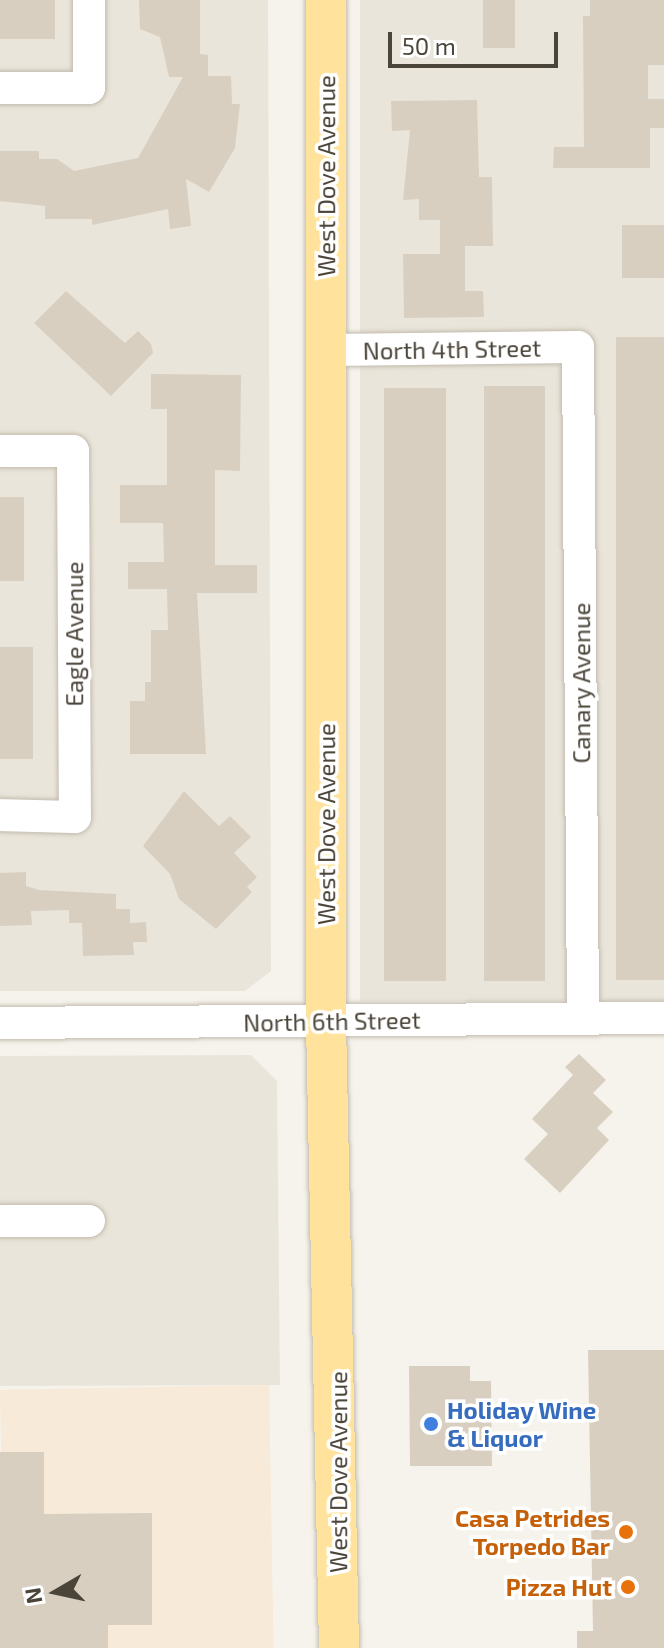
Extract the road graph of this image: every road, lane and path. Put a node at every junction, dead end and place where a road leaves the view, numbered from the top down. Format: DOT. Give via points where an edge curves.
graph roads {
  1 [pos="89,0"];
  2 [pos="326,0"];
  3 [pos="0,88"];
  4 [pos="578,347"];
  5 [pos="325,350"];
  6 [pos="0,451"];
  7 [pos="0,815"];
  8 [pos="583,1018"];
  9 [pos="664,1018"];
  10 [pos="326,1022"];
  11 [pos="0,1023"];
  12 [pos="0,1221"];
  13 [pos="89,1221"];
  14 [pos="339,1648"];
  1 -- 3 [label="street" via="89,88"];
  2 -- 5 [label="main road, West Dove Avenue"];
  4 -- 5 [label="street, North 4th Street"];
  4 -- 8 [label="street, Canary Avenue"];
  5 -- 10 [label="main road, West Dove Avenue"];
  6 -- 7 [label="street, Eagle Avenue" via="73,451 75,817"];
  8 -- 9 [label="street, North 6th Street"];
  8 -- 10 [label="street, North 6th Street"];
  10 -- 11 [label="street, North 6th Street"];
  10 -- 14 [label="main road, West Dove Avenue"];
  12 -- 13 [label="street"];
}
